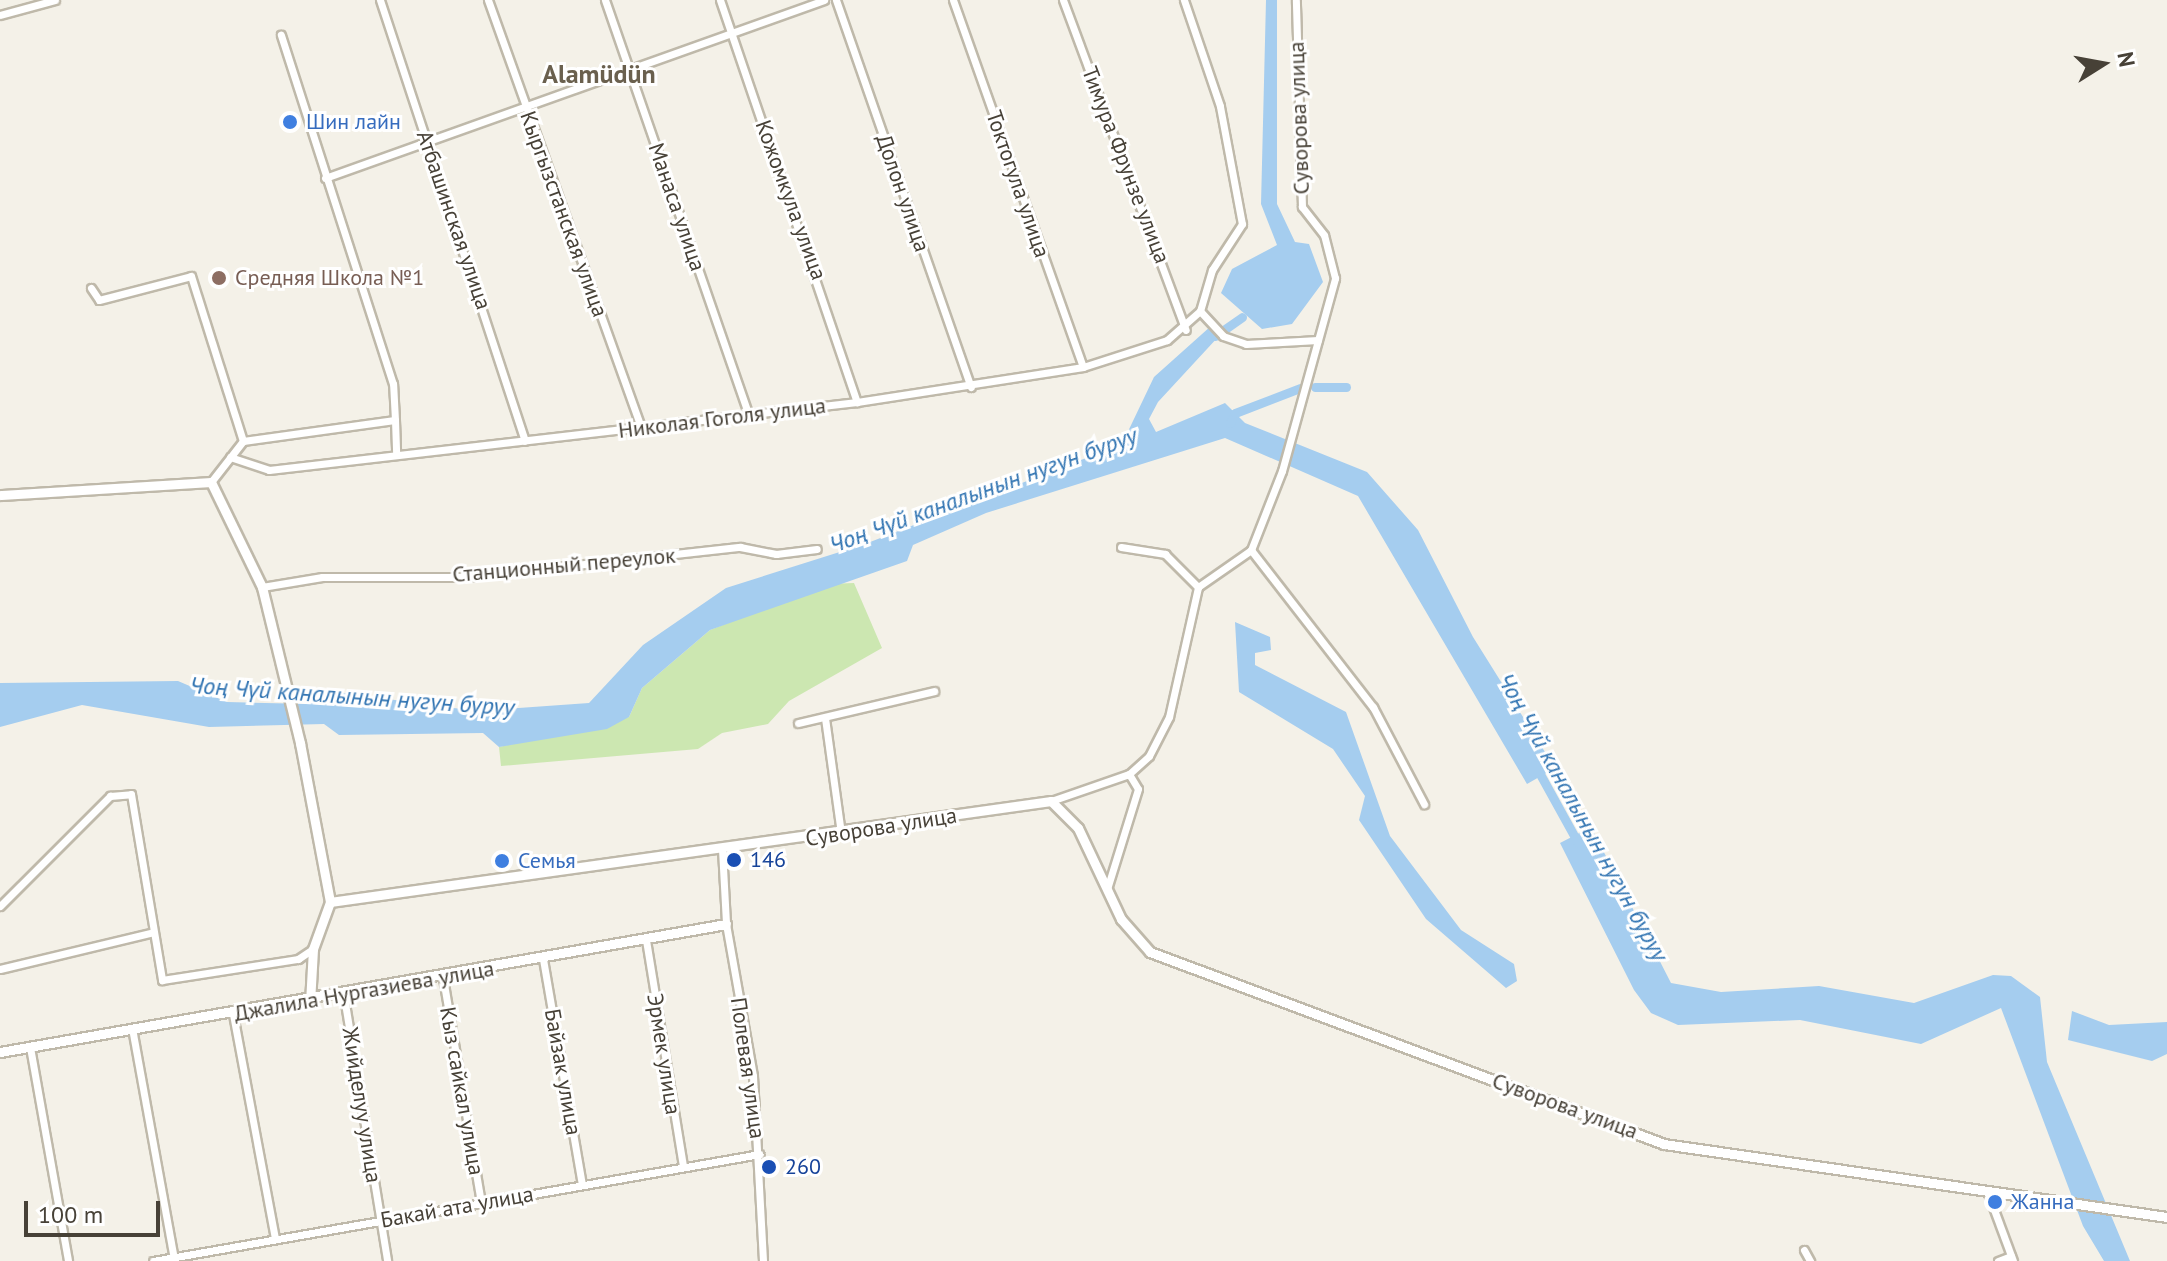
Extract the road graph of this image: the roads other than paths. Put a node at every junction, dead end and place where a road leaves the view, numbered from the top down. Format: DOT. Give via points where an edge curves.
graph roads {
  1 [pos="55,0"];
  2 [pos="380,0"];
  3 [pos="488,0"];
  4 [pos="605,0"];
  5 [pos="720,0"];
  6 [pos="824,0"];
  7 [pos="836,0"];
  8 [pos="953,0"];
  9 [pos="1063,0"];
  10 [pos="1184,0"];
  11 [pos="1296,0"];
  12 [pos="0,15"];
  13 [pos="732,33"];
  14 [pos="281,35"];
  15 [pos="629,70"];
  16 [pos="526,107"];
  17 [pos="426,142"];
  18 [pos="325,178"];
  19 [pos="91,288"];
  20 [pos="1200,311"];
  21 [pos="1186,330"];
  22 [pos="1318,340"];
  23 [pos="1083,367"];
  24 [pos="971,387"];
  25 [pos="857,402"];
  26 [pos="749,415"];
  27 [pos="395,420"];
  28 [pos="641,427"];
  29 [pos="243,441"];
  30 [pos="525,441"];
  31 [pos="396,455"];
  32 [pos="230,457"];
  33 [pos="211,482"];
  34 [pos="0,495"];
  35 [pos="1121,547"];
  36 [pos="817,549"];
  37 [pos="1251,550"];
  38 [pos="262,587"];
  39 [pos="1198,587"];
  40 [pos="934,691"];
  41 [pos="825,718"];
  42 [pos="798,723"];
  43 [pos="1129,774"];
  44 [pos="1051,801"];
  45 [pos="1424,804"];
  46 [pos="841,834"];
  47 [pos="722,849"];
  48 [pos="1107,890"];
  49 [pos="330,902"];
  50 [pos="0,906"];
  51 [pos="726,924"];
  52 [pos="154,932"];
  53 [pos="646,940"];
  54 [pos="313,949"];
  55 [pos="543,959"];
  56 [pos="0,969"];
  57 [pos="443,978"];
  58 [pos="344,997"];
  59 [pos="310,1002"];
  60 [pos="233,1014"];
  61 [pos="132,1028"];
  62 [pos="30,1047"];
  63 [pos="0,1052"];
  64 [pos="760,1154"];
  65 [pos="683,1167"];
  66 [pos="582,1185"];
  67 [pos="1989,1196"];
  68 [pos="481,1203"];
  69 [pos="2167,1217"];
  70 [pos="381,1221"];
  71 [pos="275,1239"];
  72 [pos="1804,1250"];
  73 [pos="2012,1258"];
  74 [pos="174,1259"];
  75 [pos="68,1261"];
  76 [pos="153,1261"];
  77 [pos="387,1261"];
  78 [pos="763,1261"];
  79 [pos="1810,1261"];
  80 [pos="1998,1261"];
  1 -- 12 [label="street"];
  2 -- 17 [label="street, Атбашинская улица"];
  3 -- 16 [label="street, Кыргызстанская улица"];
  4 -- 15 [label="street, Манаса улица"];
  5 -- 13 [label="street, Кожомкула улица"];
  6 -- 13 [label="street"];
  7 -- 24 [label="street, Долон улица"];
  8 -- 23 [label="street, Токтогула улица"];
  9 -- 21 [label="street, Тимура Фрунзе улица"];
  10 -- 20 [label="street" via="1220,106 1242,211 1240,233 1212,270"];
  11 -- 22 [label="street, Суворова улица" via="1302,207 1324,235 1335,278"];
  13 -- 15 [label="street"];
  13 -- 25 [label="street, Кожомкула улица"];
  14 -- 18 [label="street"];
  15 -- 16 [label="street"];
  15 -- 26 [label="street, Манаса улица"];
  16 -- 17 [label="street"];
  16 -- 28 [label="street, Кыргызстанская улица"];
  17 -- 18 [label="street"];
  17 -- 30 [label="street, Атбашинская улица"];
  18 -- 27 [label="street" via="393,384"];
  19 -- 29 [label="street" via="99,300 191,276"];
  20 -- 21 [label="street"];
  20 -- 22 [label="street" via="1223,336 1276,346"];
  21 -- 23 [label="street, Николая Гоголя улица"];
  22 -- 37 [label="street, Суворова улица"];
  23 -- 24 [label="street, Николая Гоголя улица"];
  24 -- 25 [label="street, Николая Гоголя улица"];
  25 -- 26 [label="street, Николая Гоголя улица"];
  26 -- 28 [label="street, Николая Гоголя улица"];
  27 -- 29 [label="street"];
  27 -- 31 [label="street"];
  28 -- 30 [label="street, Николая Гоголя улица"];
  29 -- 32 [label="street"];
  30 -- 31 [label="street, Николая Гоголя улица"];
  31 -- 32 [label="street, Николая Гоголя улица" via="269,470"];
  32 -- 33 [label="street"];
  33 -- 34 [label="street"];
  33 -- 38 [label="street"];
  35 -- 39 [label="street" via="1165,554"];
  36 -- 38 [label="street, Станционный переулок" via="776,554 740,547 467,577 322,577"];
  37 -- 39 [label="street"];
  37 -- 45 [label="street" via="1373,707"];
  38 -- 49 [label="street" via="290,690"];
  39 -- 43 [label="street, Суворова улица" via="1169,717 1149,756"];
  40 -- 41 [label="street"];
  41 -- 42 [label="street"];
  41 -- 46 [label="street"];
  43 -- 44 [label="street, Суворова улица"];
  43 -- 48 [label="street" via="1138,789"];
  44 -- 46 [label="street, Суворова улица"];
  44 -- 48 [label="street, Суворова улица" via="1078,828"];
  46 -- 47 [label="street, Суворова улица"];
  47 -- 49 [label="street, Суворова улица"];
  47 -- 51 [label="street, Полевая улица"];
  48 -- 67 [label="street, Суворова улица" via="1150,952 1664,1144"];
  49 -- 54 [label="street"];
  50 -- 52 [label="street" via="110,796 131,794"];
  51 -- 53 [label="street, Джалила Нургазиева улица"];
  51 -- 64 [label="street, Полевая улица"];
  52 -- 54 [label="street" via="162,980 298,959"];
  52 -- 56 [label="street"];
  53 -- 55 [label="street, Джалила Нургазиева улица"];
  53 -- 65 [label="street, Эрмек улица"];
  54 -- 59 [label="street"];
  55 -- 57 [label="street, Джалила Нургазиева улица"];
  55 -- 66 [label="street, Байзак улица"];
  57 -- 58 [label="street, Джалила Нургазиева улица"];
  57 -- 68 [label="street, Кыз сайкал улица"];
  58 -- 59 [label="street, Джалила Нургазиева улица"];
  58 -- 70 [label="street, Жийделуу улица"];
  59 -- 60 [label="street, Джалила Нургазиева улица"];
  60 -- 61 [label="street, Джалила Нургазиева улица"];
  60 -- 71 [label="street"];
  61 -- 62 [label="street, Джалила Нургазиева улица"];
  61 -- 74 [label="street"];
  62 -- 63 [label="street, Джалила Нургазиева улица"];
  62 -- 75 [label="street"];
  64 -- 65 [label="street, Бакай ата улица"];
  64 -- 78 [label="street, Полевая улица"];
  65 -- 66 [label="street, Бакай ата улица"];
  66 -- 68 [label="street, Бакай ата улица"];
  67 -- 69 [label="street, Суворова улица"];
  67 -- 73 [label="street"];
  68 -- 70 [label="street, Бакай ата улица"];
  70 -- 71 [label="street, Бакай ата улица"];
  70 -- 77 [label="street, Жийделуу улица"];
  71 -- 74 [label="street, Бакай ата улица"];
  72 -- 79 [label="street"];
  73 -- 80 [label="street"];
  74 -- 76 [label="street, Бакай ата улица"];
}
